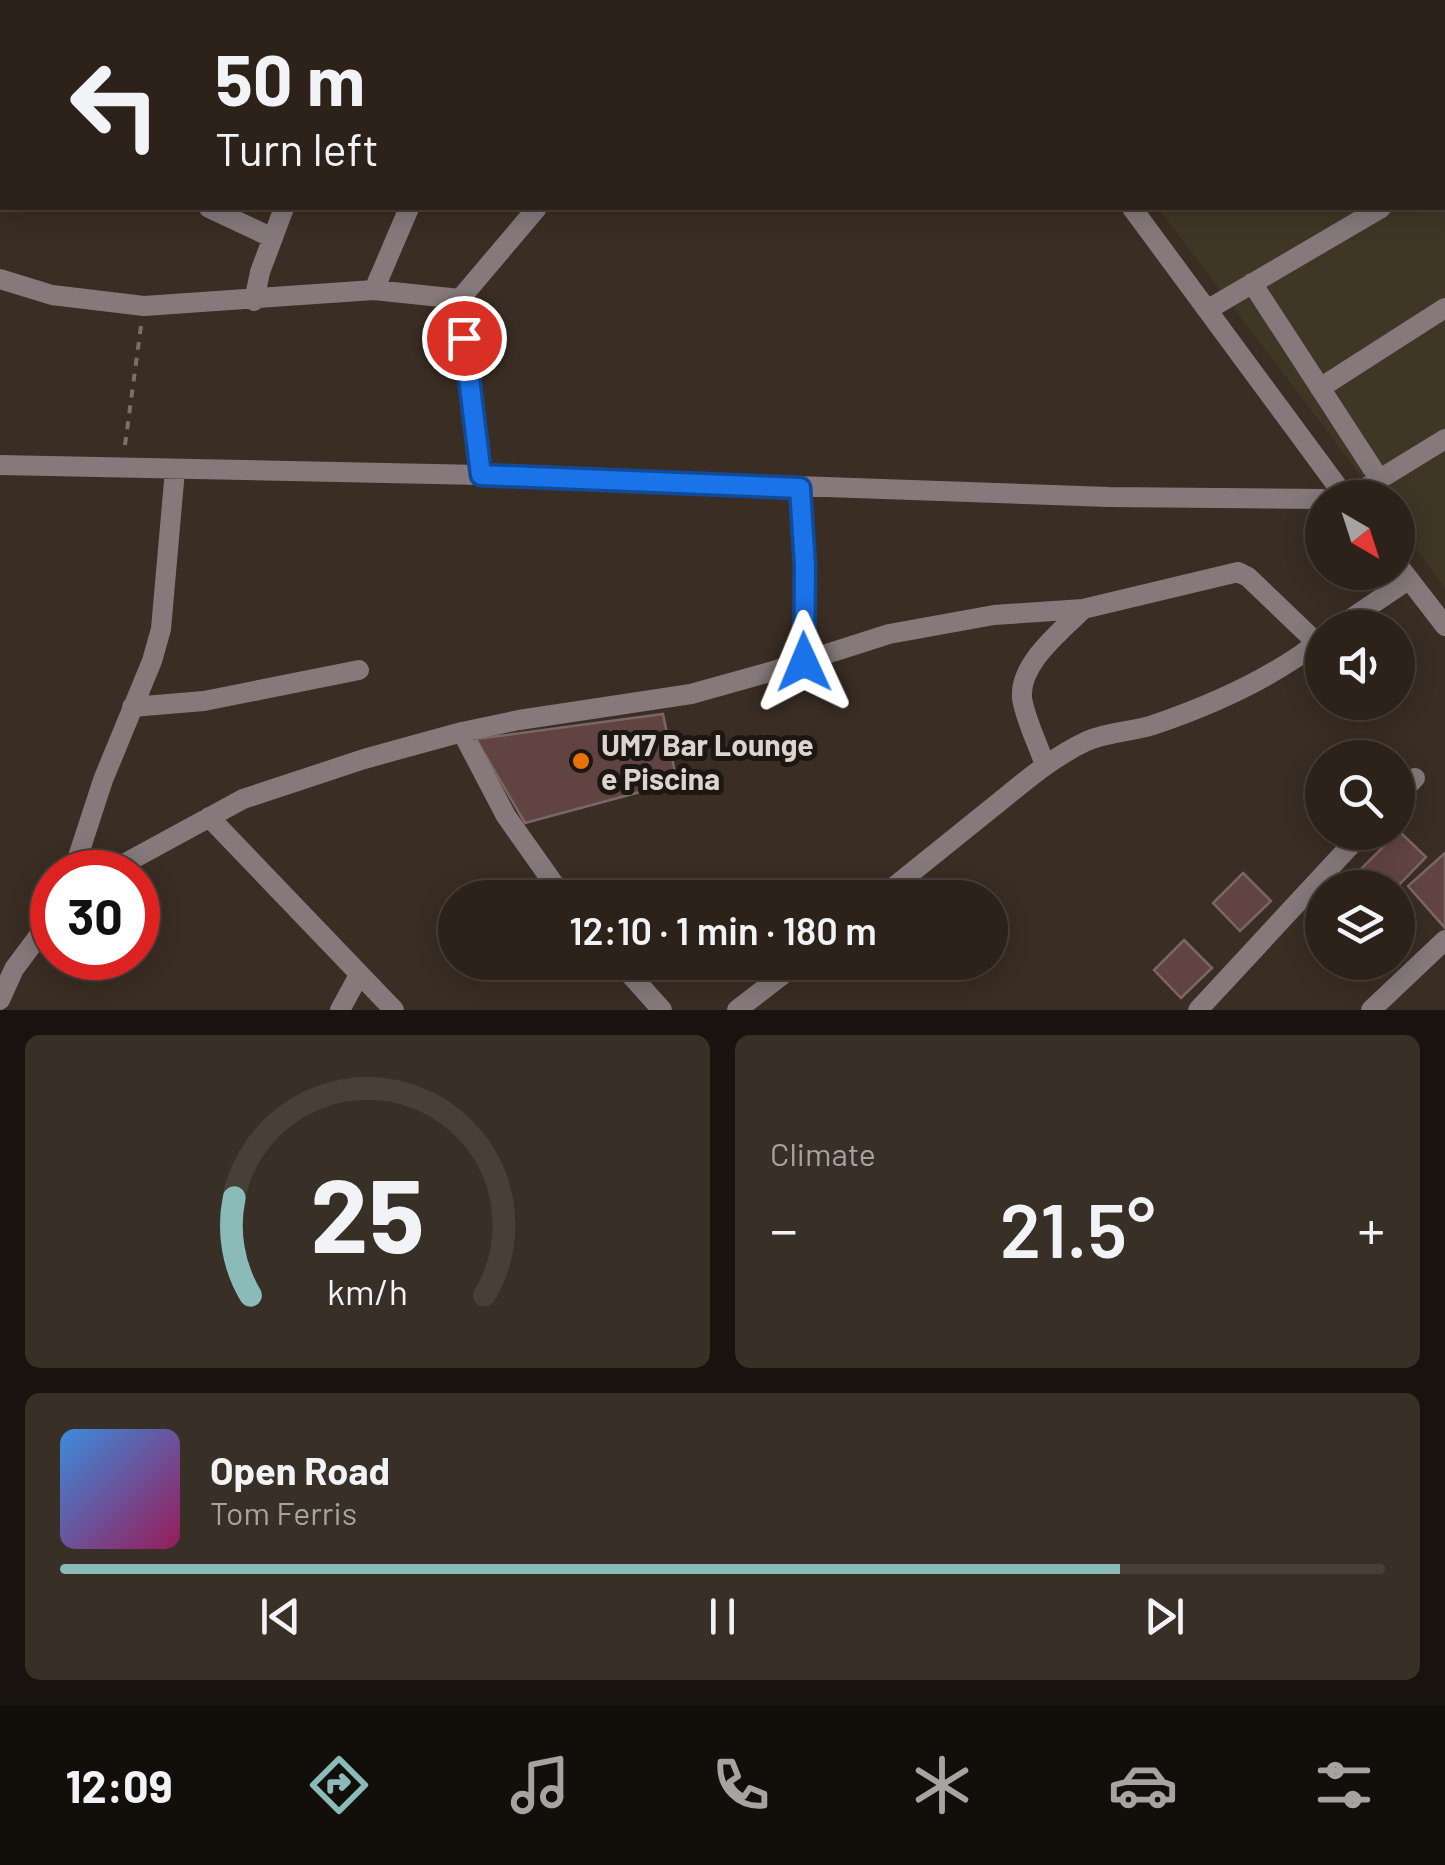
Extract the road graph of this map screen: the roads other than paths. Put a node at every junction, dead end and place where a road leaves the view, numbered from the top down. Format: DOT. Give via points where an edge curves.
graph roads {
  1 [pos="213,210"];
  2 [pos="283,210"];
  3 [pos="407,210"];
  4 [pos="535,210"];
  5 [pos="1133,210"];
  6 [pos="1378,210"];
  7 [pos="273,238"];
  8 [pos="0,280"];
  9 [pos="1252,283"];
  10 [pos="374,290"];
  11 [pos="460,300"];
  12 [pos="254,301"];
  13 [pos="1445,308"];
  14 [pos="1206,310"];
  15 [pos="1320,388"];
  16 [pos="1445,439"];
  17 [pos="0,466"];
  18 [pos="175,470"];
  19 [pos="481,475"];
  20 [pos="1378,477"];
  21 [pos="1334,480"];
  22 [pos="1374,480"];
  23 [pos="800,488"];
  24 [pos="1305,499"];
  25 [pos="1415,588"];
  26 [pos="1383,590"];
  27 [pos="1083,609"];
  28 [pos="1359,610"];
  29 [pos="1445,626"];
  30 [pos="1305,628"];
  31 [pos="1305,650"];
  32 [pos="804,662"];
  33 [pos="359,670"];
  34 [pos="132,706"];
  35 [pos="462,732"];
  36 [pos="1045,765"];
  37 [pos="209,817"];
  38 [pos="80,850"];
  39 [pos="149,850"];
  40 [pos="1346,850"];
  41 [pos="551,880"];
  42 [pos="902,880"];
  43 [pos="1445,940"];
  44 [pos="30,941"];
  45 [pos="7,966"];
  46 [pos="359,975"];
  47 [pos="635,980"];
  48 [pos="775,980"];
  49 [pos="0,1000"];
  50 [pos="340,1010"];
  51 [pos="394,1010"];
  52 [pos="662,1010"];
  53 [pos="736,1010"];
  54 [pos="1198,1010"];
  55 [pos="1371,1010"];
  1 -- 7 [label="street"];
  2 -- 7 [label="street"];
  3 -- 10 [label="street"];
  4 -- 11 [label="street"];
  5 -- 14 [label="street"];
  6 -- 9 [label="street"];
  7 -- 12 [label="street"];
  8 -- 12 [label="street" via="52,296 144,306"];
  9 -- 14 [label="street"];
  9 -- 15 [label="street"];
  10 -- 11 [label="street"];
  10 -- 12 [label="street"];
  11 -- 19 [label="street"];
  13 -- 15 [label="street"];
  14 -- 21 [label="street"];
  15 -- 20 [label="street"];
  16 -- 20 [label="street"];
  17 -- 18 [label="street"];
  18 -- 19 [label="street"];
  18 -- 34 [label="street" via="161,629"];
  19 -- 23 [label="street"];
  20 -- 22 [label="street"];
  23 -- 24 [label="street"];
  23 -- 32 [label="street"];
  25 -- 29 [label="street"];
  26 -- 28 [label="street"];
  27 -- 30 [label="street" via="1238,572"];
  27 -- 32 [label="street" via="994,614 889,634"];
  27 -- 36 [label="street" via="1025,677 1022,700"];
  31 -- 36 [label="street" via="1192,710 1109,733"];
  32 -- 35 [label="street" via="690,694"];
  33 -- 34 [label="street" via="204,702"];
  34 -- 38 [label="street"];
  35 -- 37 [label="street" via="242,799"];
  35 -- 41 [label="street" via="506,816"];
  36 -- 42 [label="street"];
  37 -- 39 [label="street"];
  37 -- 46 [label="street"];
  40 -- 54 [label="street"];
  43 -- 55 [label="street"];
  44 -- 45 [label="street"];
  45 -- 49 [label="street"];
  46 -- 50 [label="street"];
  46 -- 51 [label="street"];
  47 -- 52 [label="street"];
  48 -- 53 [label="street"];
}
